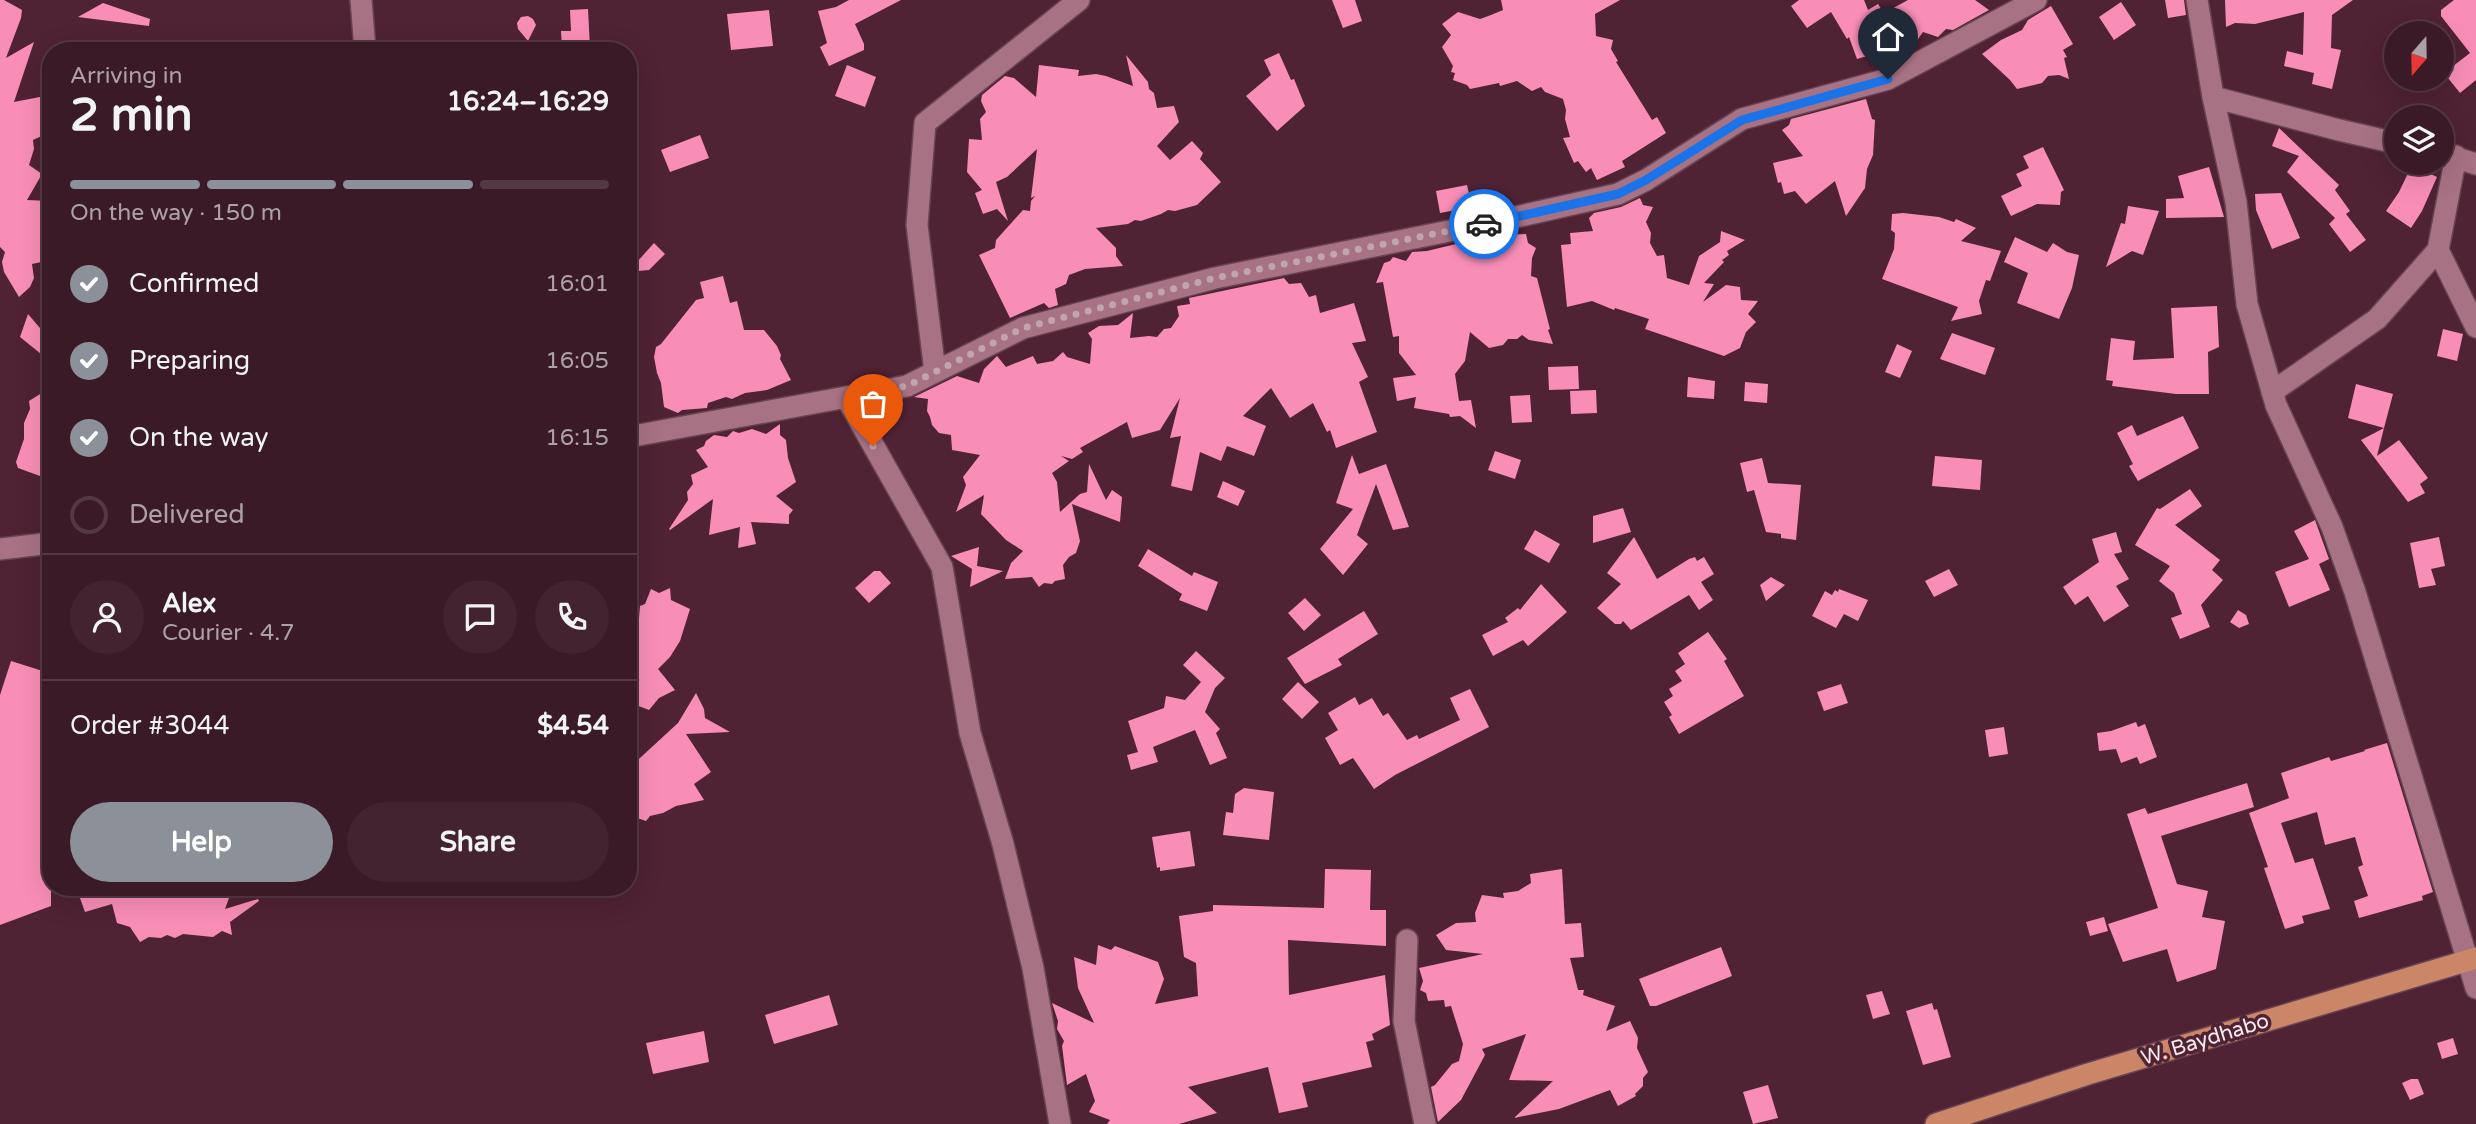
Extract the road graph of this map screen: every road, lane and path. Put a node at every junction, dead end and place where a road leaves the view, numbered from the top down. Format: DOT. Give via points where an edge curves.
graph roads {
  1 [pos="361,0"];
  2 [pos="1079,0"];
  3 [pos="2036,0"];
  4 [pos="2197,0"];
  5 [pos="364,42"];
  6 [pos="2213,97"];
  7 [pos="2384,140"];
  8 [pos="2458,157"];
  9 [pos="2438,250"];
  10 [pos="2476,327"];
  11 [pos="935,372"];
  12 [pos="2272,392"];
  13 [pos="846,397"];
  14 [pos="637,435"];
  15 [pos="42,544"];
  16 [pos="0,549"];
  17 [pos="1407,940"];
  18 [pos="2472,959"];
  19 [pos="2476,988"];
  20 [pos="1060,1124"];
  21 [pos="1425,1124"];
  22 [pos="1936,1124"];
  1 -- 5 [label="street"];
  2 -- 11 [label="street" via="925,123 917,225"];
  3 -- 11 [label="street" via="1888,79 1742,120 1618,194 1215,278 1023,328"];
  4 -- 6 [label="street"];
  6 -- 7 [label="street"];
  6 -- 12 [label="street" via="2236,202 2247,304"];
  8 -- 9 [label="street"];
  9 -- 10 [label="street"];
  9 -- 12 [label="street" via="2377,319"];
  11 -- 13 [label="street" via="907,386"];
  12 -- 18 [label="street" via="2356,592"];
  13 -- 14 [label="street"];
  13 -- 20 [label="street" via="942,567 970,733 1033,968"];
  15 -- 16 [label="street"];
  17 -- 21 [label="street" via="1404,1021"];
  18 -- 19 [label="street"];
  18 -- 22 [label="main road, W. Baydhabo"];
}
